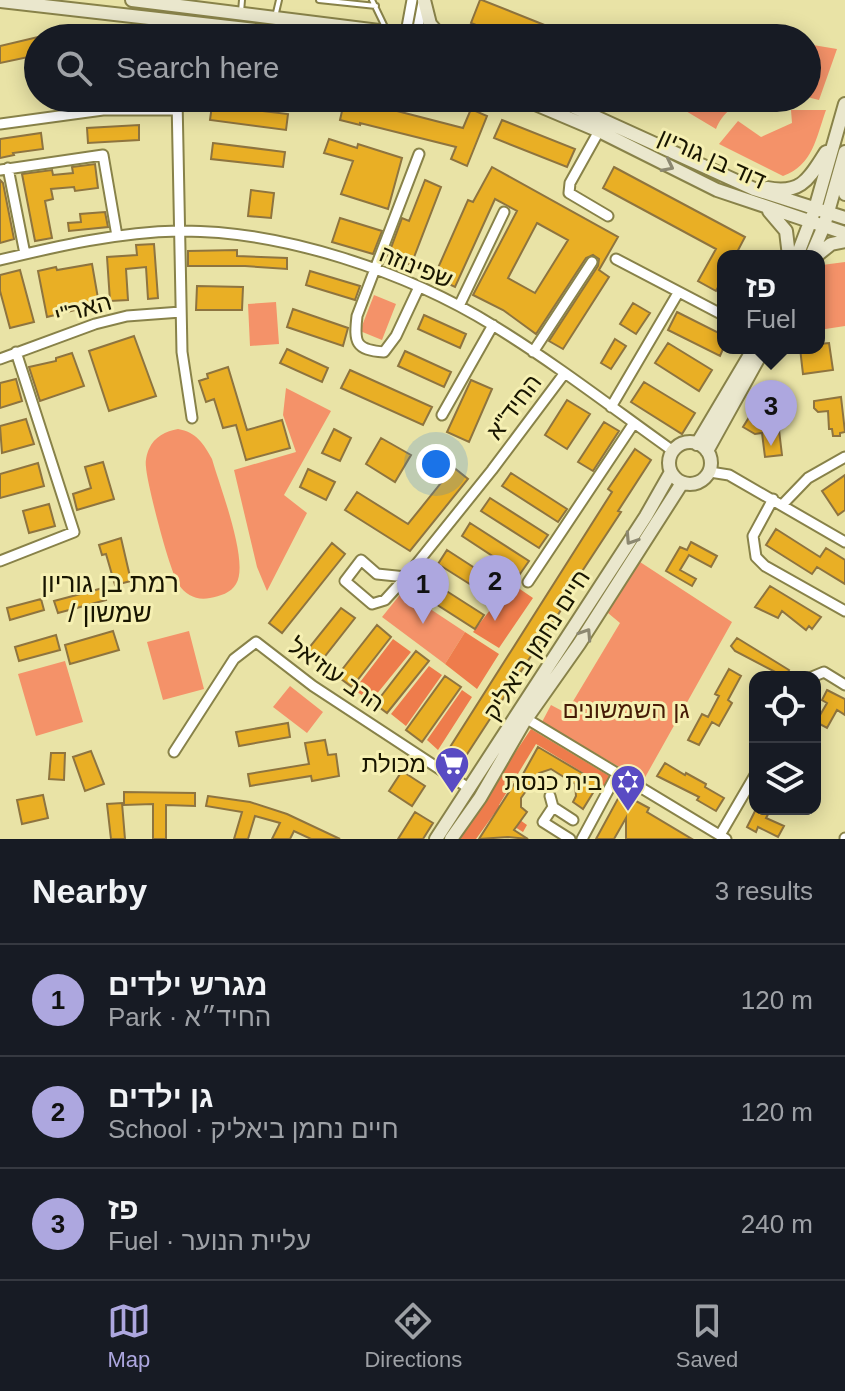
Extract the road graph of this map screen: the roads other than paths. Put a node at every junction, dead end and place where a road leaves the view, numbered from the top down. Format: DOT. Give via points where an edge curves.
graph roads {
  1 [pos="132,0"];
  2 [pos="242,0"];
  3 [pos="279,0"];
  4 [pos="319,0"];
  5 [pos="372,0"];
  6 [pos="412,0"];
  7 [pos="424,0"];
  8 [pos="0,1"];
  9 [pos="376,6"];
  10 [pos="240,14"];
  11 [pos="275,19"];
  12 [pos="177,23"];
  13 [pos="187,24"];
  14 [pos="318,24"];
  15 [pos="384,24"];
  16 [pos="411,24"];
  17 [pos="415,24"];
  18 [pos="430,24"];
  19 [pos="845,104"];
  20 [pos="88,112"];
  21 [pos="177,112"];
  22 [pos="554,112"];
  23 [pos="584,112"];
  24 [pos="0,124"];
  25 [pos="599,131"];
  26 [pos="835,139"];
  27 [pos="419,154"];
  28 [pos="843,158"];
  29 [pos="4,169"];
  30 [pos="737,182"];
  31 [pos="845,194"];
  32 [pos="764,206"];
  33 [pos="504,212"];
  34 [pos="608,216"];
  35 [pos="819,218"];
  36 [pos="845,218"];
  37 [pos="179,231"];
  38 [pos="845,233"];
  39 [pos="117,236"];
  40 [pos="845,241"];
  41 [pos="788,250"];
  42 [pos="800,250"];
  43 [pos="814,250"];
  44 [pos="822,250"];
  45 [pos="25,254"];
  46 [pos="616,259"];
  47 [pos="0,260"];
  48 [pos="592,262"];
  49 [pos="373,270"];
  50 [pos="419,287"];
  51 [pos="678,293"];
  52 [pos="459,306"];
  53 [pos="181,312"];
  54 [pos="717,312"];
  55 [pos="493,325"];
  56 [pos="16,352"];
  57 [pos="533,352"];
  58 [pos="751,354"];
  59 [pos="760,354"];
  60 [pos="0,359"];
  61 [pos="564,374"];
  62 [pos="611,407"];
  63 [pos="442,415"];
  64 [pos="192,418"];
  65 [pos="634,423"];
  66 [pos="702,447"];
  67 [pos="673,451"];
  68 [pos="845,457"];
  69 [pos="671,472"];
  70 [pos="710,472"];
  71 [pos="682,483"];
  72 [pos="773,499"];
  73 [pos="783,504"];
  74 [pos="845,542"];
  75 [pos="0,561"];
  76 [pos="406,577"];
  77 [pos="528,582"];
  78 [pos="845,611"];
  79 [pos="821,673"];
  80 [pos="845,685"];
  81 [pos="527,719"];
  82 [pos="174,752"];
  83 [pos="617,774"];
  84 [pos="749,787"];
  85 [pos="470,789"];
  86 [pos="550,796"];
  87 [pos="553,807"];
  88 [pos="573,820"];
  89 [pos="723,837"];
  90 [pos="436,839"];
  91 [pos="451,839"];
  92 [pos="570,839"];
  93 [pos="582,839"];
  1 -- 10 [label="main road"];
  2 -- 10 [label="lane"];
  3 -- 11 [label="lane"];
  4 -- 9 [label="lane"];
  5 -- 9 [label="lane"];
  6 -- 16 [label="street"];
  7 -- 17 [label="street"];
  7 -- 18 [label="main road"];
  8 -- 12 [label="main road"];
  9 -- 15 [label="lane"];
  10 -- 11 [label="main road"];
  11 -- 14 [label="main road"];
  12 -- 13 [label="main road"];
  19 -- 26 [label="main road"];
  20 -- 24 [label="street"];
  21 -- 37 [label="street"];
  22 -- 25 [label="main road, דוד בן גוריון"];
  23 -- 30 [label="main road, דוד בן גוריון"];
  25 -- 32 [label="main road, דוד בן גוריון, one-way" via="717,190"];
  25 -- 34 [label="street" via="569,193"];
  26 -- 30 [label="main road" via="799,186 780,190"];
  26 -- 35 [label="main road"];
  27 -- 49 [label="street"];
  28 -- 31 [label="main road"];
  28 -- 35 [label="main road"];
  29 -- 39 [label="street" via="103,155"];
  29 -- 45 [label="street"];
  30 -- 35 [label="main road, דוד בן גוריון"];
  32 -- 35 [label="main road, דוד בן גוריון"];
  32 -- 41 [label="main road" via="786,231"];
  33 -- 52 [label="street"];
  35 -- 36 [label="main road, דוד בן גוריון"];
  35 -- 38 [label="main road, דוד בן גוריון"];
  35 -- 42 [label="main road"];
  35 -- 43 [label="main road"];
  37 -- 39 [label="street, שפינוזה"];
  37 -- 49 [label="street, שפינוזה" via="278,241"];
  37 -- 53 [label="street"];
  39 -- 45 [label="street, שפינוזה"];
  40 -- 44 [label="main road"];
  45 -- 47 [label="street, שפינוזה"];
  46 -- 51 [label="street"];
  48 -- 57 [label="street"];
  49 -- 50 [label="street, שפינוזה"];
  49 -- 50 [label="street" via="355,335 367,351 384,352"];
  50 -- 52 [label="street, שפינוזה"];
  51 -- 54 [label="street"];
  51 -- 62 [label="street"];
  52 -- 55 [label="street, שפינוזה"];
  53 -- 56 [label="street, האר\"י" via="127,316"];
  53 -- 64 [label="street"];
  55 -- 57 [label="street, שפינוזה"];
  55 -- 63 [label="street"];
  56 -- 60 [label="street, האר\"י"];
  56 -- 75 [label="street" via="74,532"];
  57 -- 61 [label="street, שפינוזה"];
  58 -- 66 [label="main road"];
  59 -- 66 [label="main road"];
  61 -- 62 [label="street, שפינוזה"];
  61 -- 76 [label="street, החיד\"א"];
  62 -- 65 [label="street, שפינוזה"];
  65 -- 67 [label="street, שפינוזה"];
  65 -- 77 [label="street"];
  66 -- 67 [label="main road" via="684,443"];
  66 -- 70 [label="main road"];
  67 -- 69 [label="main road"];
  68 -- 73 [label="street" via="808,478"];
  69 -- 71 [label="main road"];
  69 -- 85 [label="main road, חיים נחמן ביאליק, one-way"];
  70 -- 71 [label="main road" via="695,484"];
  70 -- 72 [label="street" via="729,475"];
  81 -- 71 [label="main road, חיים נחמן ביאליק, one-way"];
  72 -- 73 [label="street"];
  72 -- 78 [label="street" via="753,536 756,557"];
  73 -- 74 [label="street"];
  76 -- 76 [label="street, החיד\"א" via="385,600 372,604 345,581 361,560 377,574"];
  79 -- 80 [label="street"];
  81 -- 83 [label="street"];
  81 -- 91 [label="main road, חיים נחמן ביאליק"];
  82 -- 85 [label="street, הרב עוזיאל" via="234,659 256,642"];
  83 -- 89 [label="street"];
  83 -- 93 [label="street"];
  84 -- 89 [label="street"];
  85 -- 90 [label="main road, חיים נחמן ביאליק"];
  86 -- 87 [label="street"];
  87 -- 88 [label="street"];
  87 -- 92 [label="street" via="543,822"];
}
